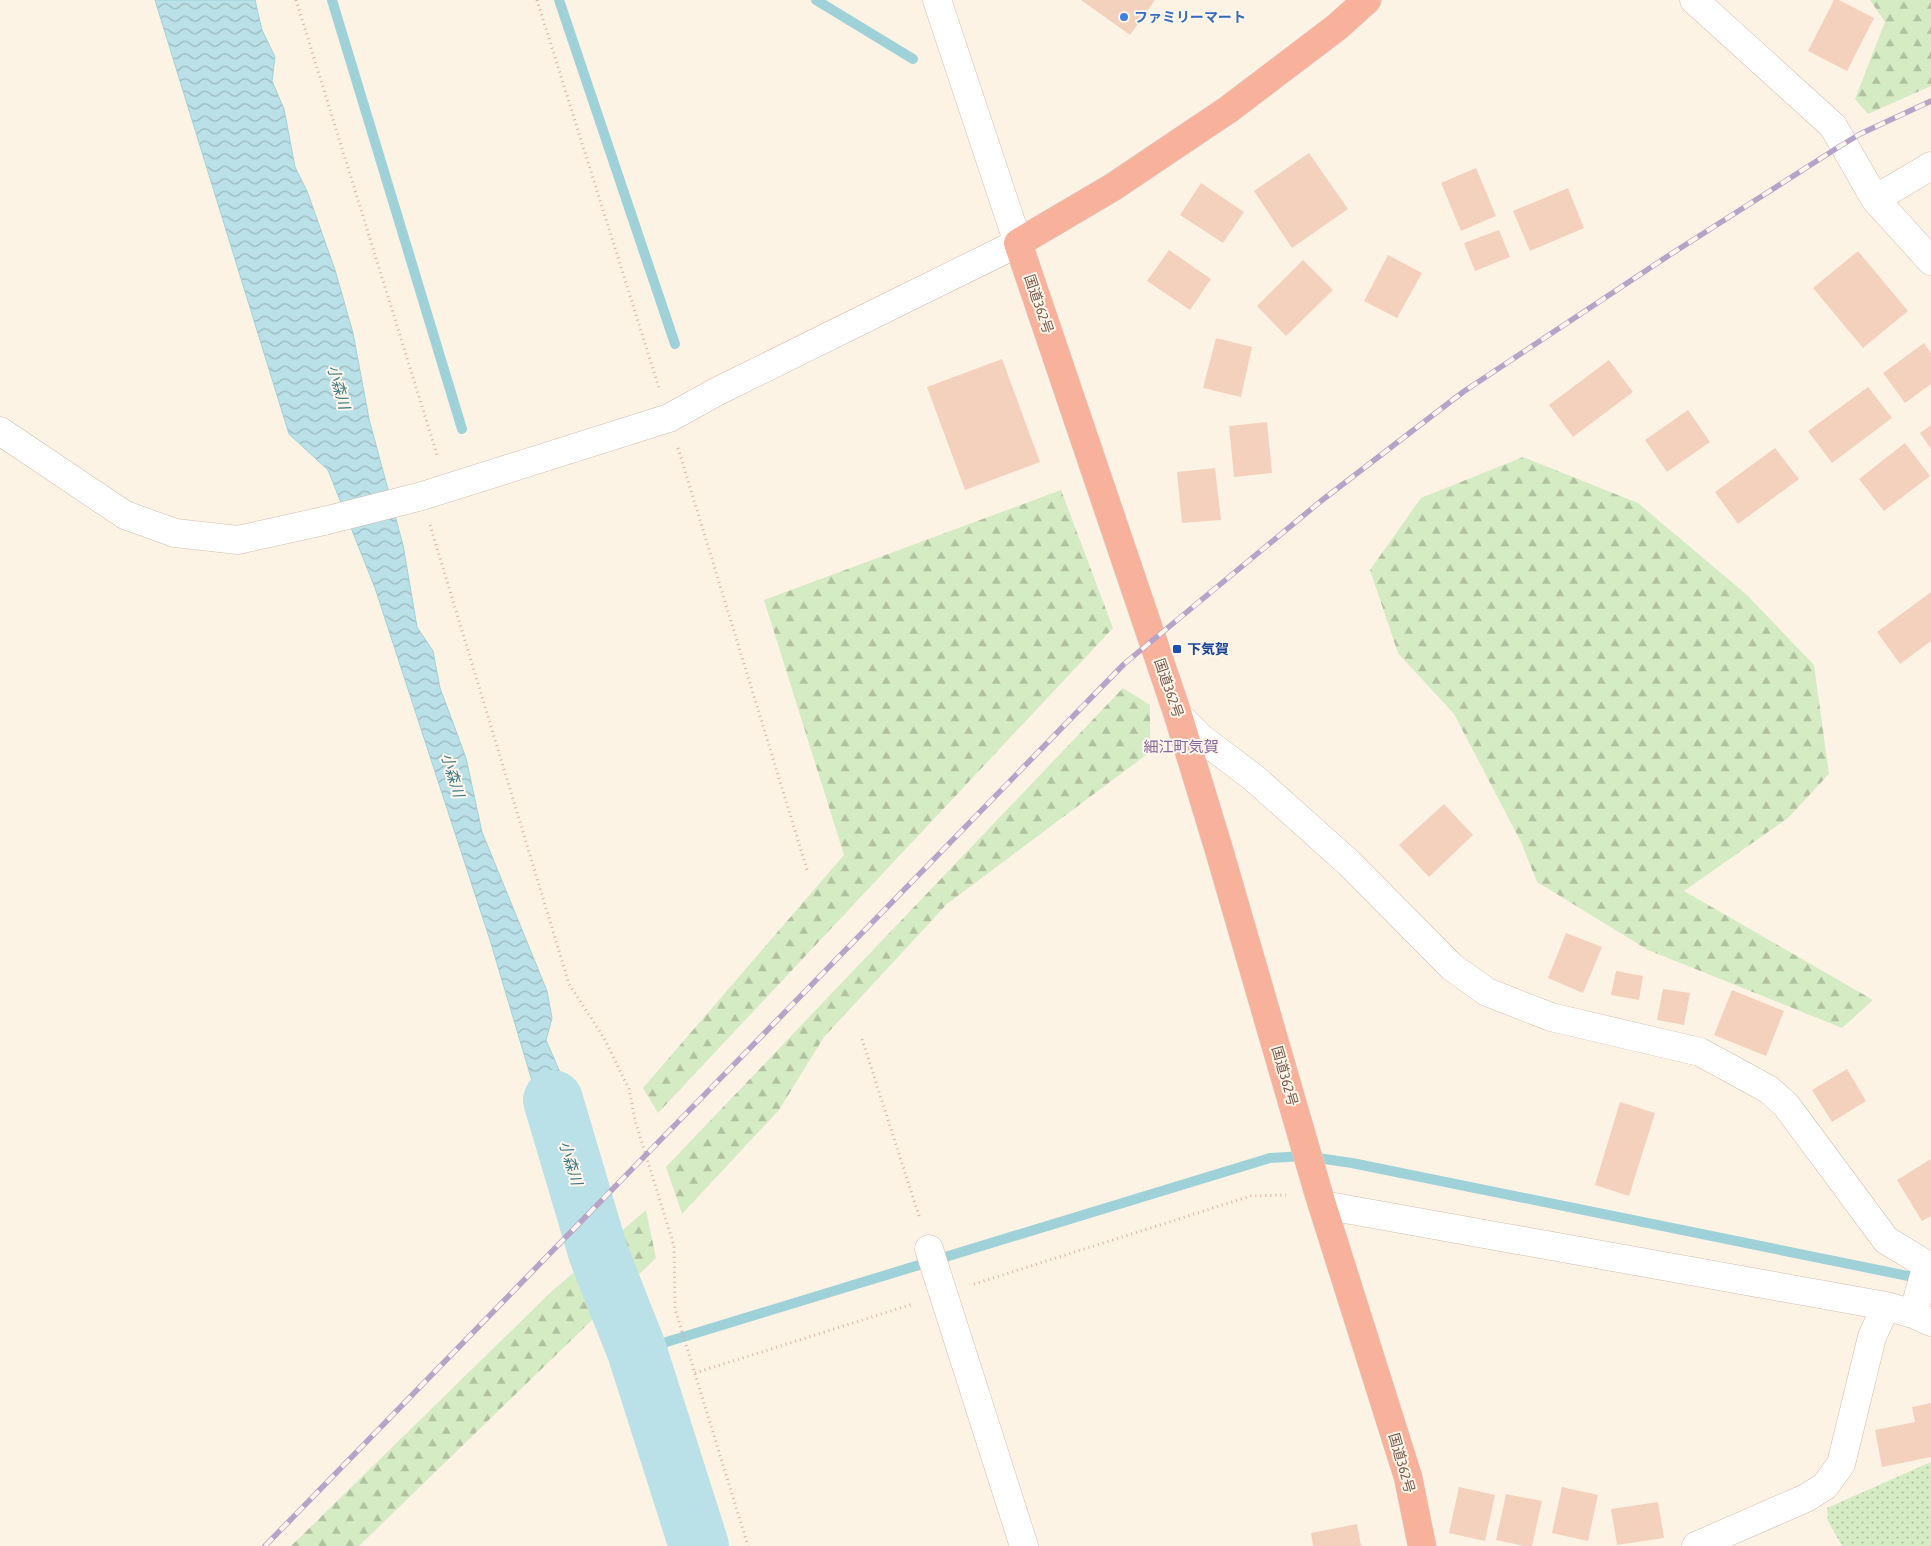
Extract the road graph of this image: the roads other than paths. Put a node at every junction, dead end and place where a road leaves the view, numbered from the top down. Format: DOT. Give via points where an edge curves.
graph roads {
  1 [pos="936,0"];
  2 [pos="1367,0"];
  3 [pos="1694,0"];
  4 [pos="1931,166"];
  5 [pos="1875,199"];
  6 [pos="1018,243"];
  7 [pos="1931,261"];
  8 [pos="0,431"];
  9 [pos="1178,715"];
  10 [pos="1320,1196"];
  11 [pos="929,1249"];
  12 [pos="1929,1265"];
  13 [pos="1886,1306"];
  14 [pos="1922,1318"];
  15 [pos="1024,1546"];
  16 [pos="1422,1546"];
  17 [pos="1696,1546"];
  1 -- 6 [label="street"];
  2 -- 6 [label="highway" via="1229,109 1113,187"];
  3 -- 5 [label="street" via="1833,126"];
  4 -- 5 [label="street"];
  5 -- 7 [label="street"];
  6 -- 8 [label="street" via="669,418 434,492 238,540 175,533 124,515"];
  6 -- 9 [label="highway, 国道362号"];
  9 -- 10 [label="highway, 国道362号"];
  9 -- 12 [label="street" via="1350,863 1452,967 1488,992 1551,1017 1700,1052 1768,1089 1786,1105 1886,1240"];
  10 -- 13 [label="street"];
  10 -- 16 [label="highway, 国道362号" via="1408,1477"];
  11 -- 15 [label="street"];
  12 -- 14 [label="street"];
  13 -- 14 [label="street"];
  13 -- 17 [label="street" via="1872,1337 1841,1464 1825,1486 1806,1498"];
}
